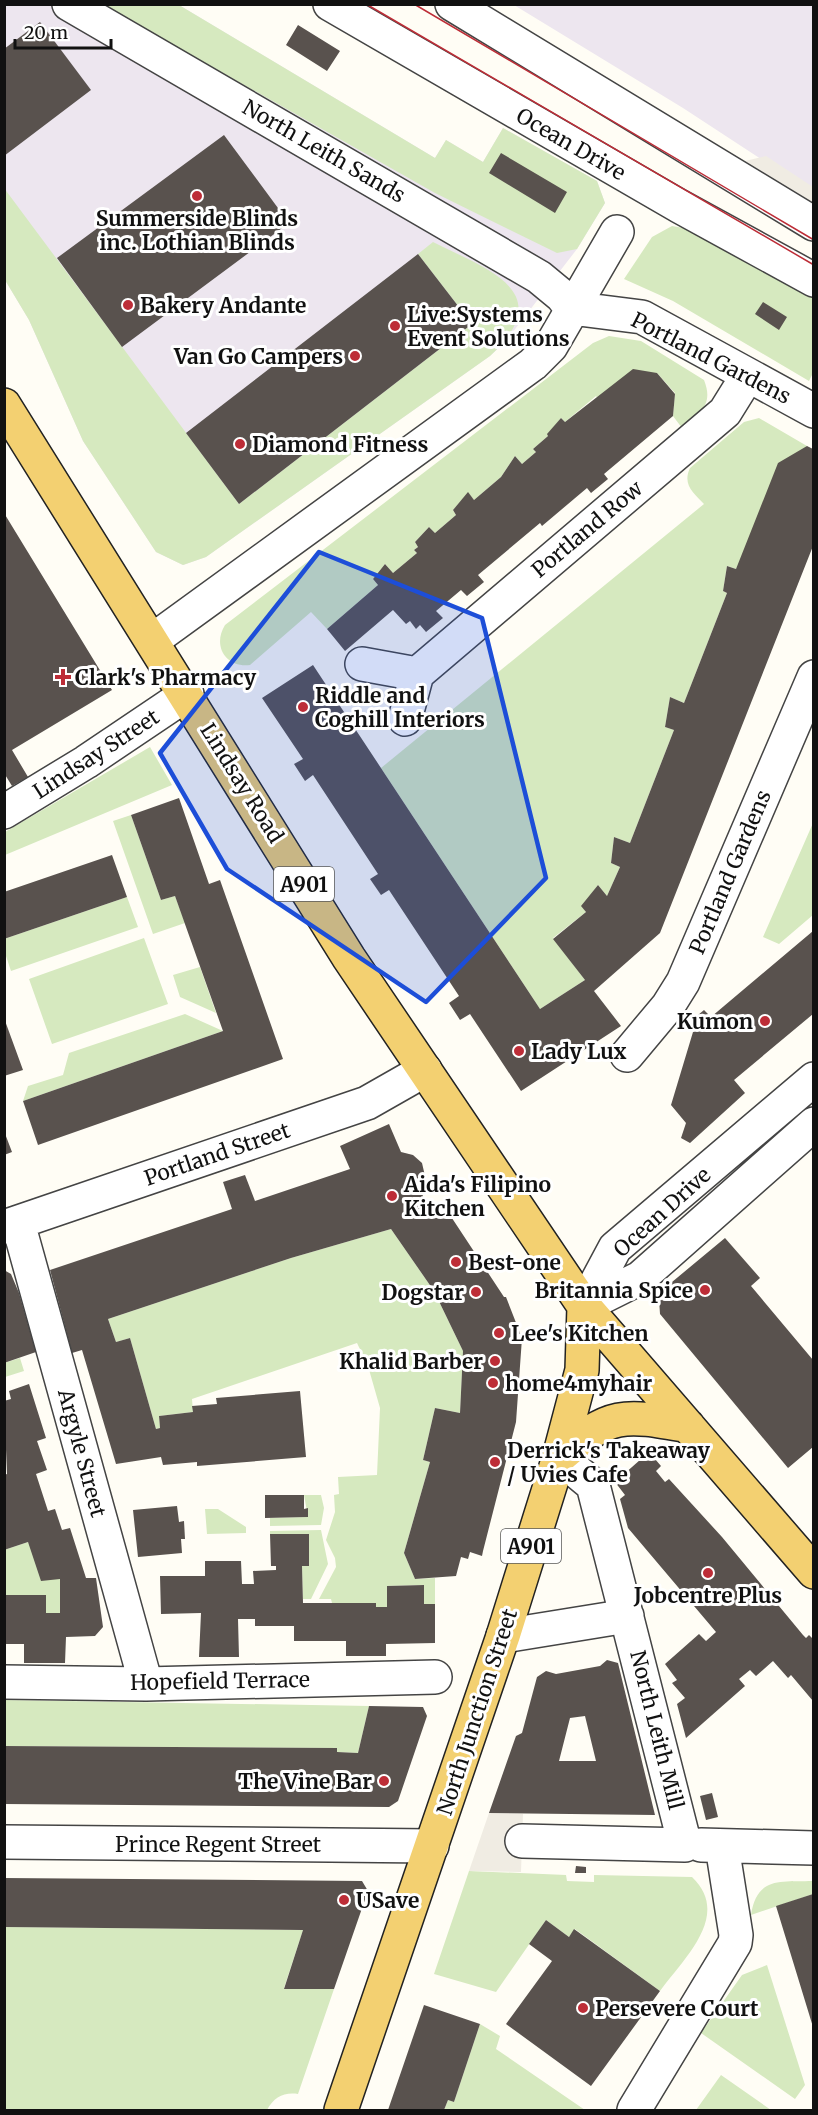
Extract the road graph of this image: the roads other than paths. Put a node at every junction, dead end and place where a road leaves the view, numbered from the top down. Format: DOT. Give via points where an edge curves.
graph roads {
  1 [pos="69,4"];
  2 [pos="330,4"];
  3 [pos="452,4"];
  4 [pos="813,224"];
  5 [pos="617,232"];
  6 [pos="813,280"];
  7 [pos="571,308"];
  8 [pos="748,375"];
  9 [pos="4,405"];
  10 [pos="813,411"];
  11 [pos="153,640"];
  12 [pos="362,664"];
  13 [pos="417,674"];
  14 [pos="813,677"];
  15 [pos="187,694"];
  16 [pos="405,719"];
  17 [pos="4,812"];
  18 [pos="627,1055"];
  19 [pos="425,1070"];
  20 [pos="813,1078"];
  21 [pos="813,1124"];
  22 [pos="11,1225"];
  23 [pos="584,1306"];
  24 [pos="688,1426"];
  25 [pos="559,1457"];
  26 [pos="813,1572"];
  27 [pos="627,1616"];
  28 [pos="503,1636"];
  29 [pos="435,1677"];
  30 [pos="4,1682"];
  31 [pos="146,1684"];
  32 [pos="4,1842"];
  33 [pos="522,1842"];
  34 [pos="686,1845"];
  35 [pos="432,1846"];
  36 [pos="722,1846"];
  37 [pos="813,1848"];
  38 [pos="341,2110"];
  39 [pos="634,2110"];
  1 -- 7 [label="street, North Leith Sands" via="539,277"];
  2 -- 6 [label="street, Ocean Drive"];
  3 -- 4 [label="street"];
  5 -- 7 [label="street"];
  7 -- 8 [label="street, Portland Gardens" via="642,318"];
  7 -- 11 [label="street" via="551,346 526,370"];
  8 -- 10 [label="street, Portland Gardens"];
  8 -- 13 [label="street, Portland Row" via="725,411"];
  9 -- 11 [label="main road, Lindsay Road / A901"];
  11 -- 15 [label="main road, Lindsay Road / A901"];
  12 -- 13 [label="street"];
  13 -- 16 [label="street"];
  14 -- 18 [label="street, Portland Gardens" via="683,982"];
  15 -- 17 [label="street, Lindsay Street"];
  15 -- 19 [label="main road, Lindsay Road / A901" via="349,958"];
  19 -- 22 [label="street, Portland Street" via="367,1103"];
  19 -- 23 [label="main road, Lindsay Road / A901"];
  20 -- 23 [label="street, Ocean Drive" via="615,1248"];
  21 -- 23 [label="street, Ocean Drive" via="640,1278"];
  22 -- 31 [label="street, Argyle Street"];
  23 -- 24 [label="main road, Lindsay Road"];
  23 -- 25 [label="main road, North Junction Street / A901" via="582,1370"];
  24 -- 25 [label="main road" via="645,1418 614,1419 588,1432"];
  24 -- 26 [label="main road, Lindsay Road"];
  25 -- 27 [label="street, North Leith Mill" via="593,1485"];
  25 -- 28 [label="main road, North Junction Street / A901"];
  27 -- 28 [label="street"];
  27 -- 34 [label="street, North Leith Mill"];
  28 -- 35 [label="main road, North Junction Street / A901"];
  29 -- 31 [label="street, Hopefield Terrace"];
  30 -- 31 [label="street, Hopefield Terrace"];
  32 -- 35 [label="street, Prince Regent Street"];
  33 -- 34 [label="street"];
  34 -- 36 [label="street"];
  35 -- 38 [label="main road, North Junction Street / A901"];
  36 -- 37 [label="street"];
  36 -- 39 [label="street" via="735,1943"];
}
